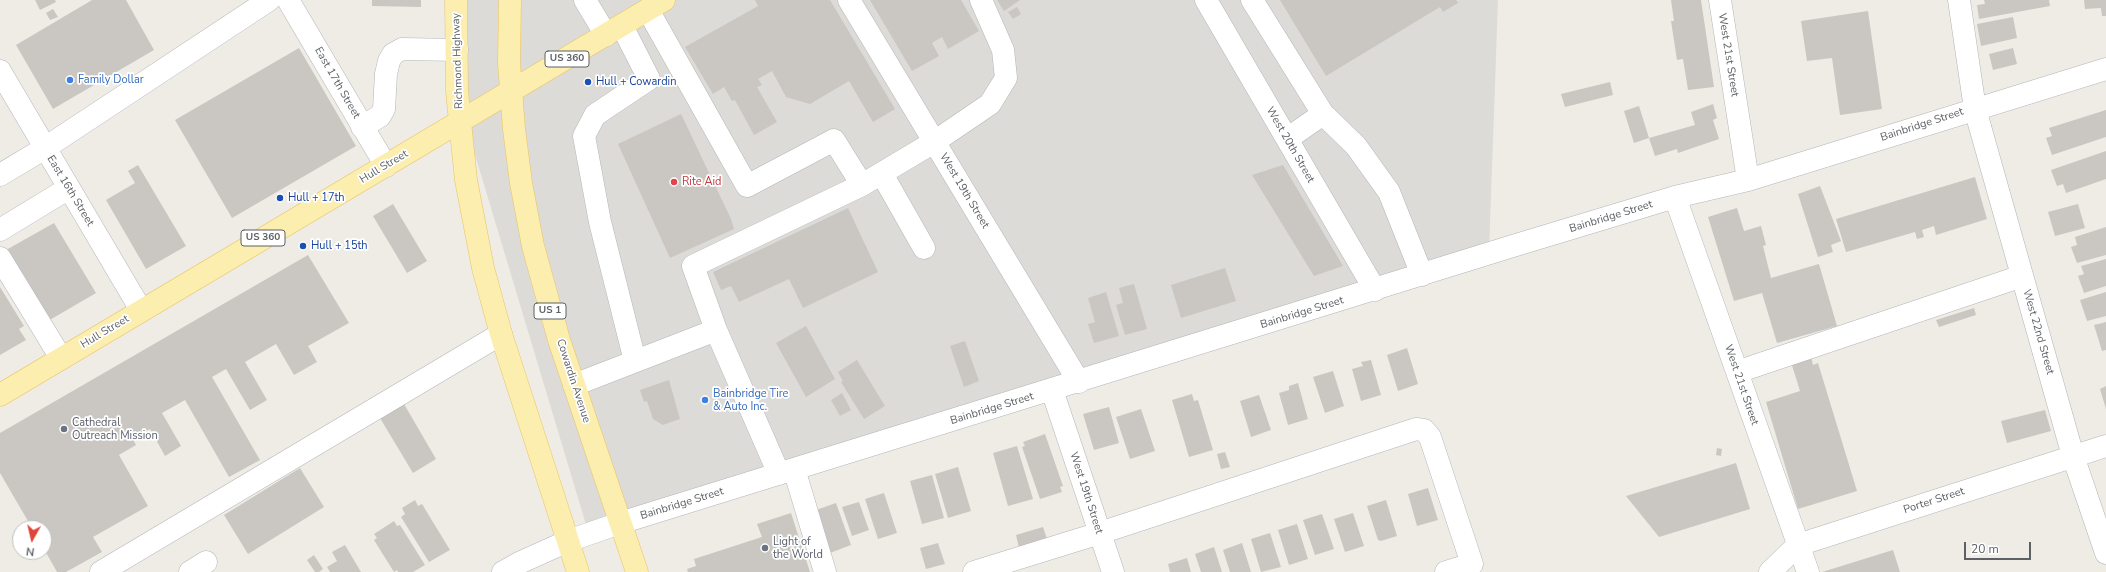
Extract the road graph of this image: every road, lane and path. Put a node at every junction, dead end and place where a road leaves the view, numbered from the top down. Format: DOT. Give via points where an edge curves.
graph roads {
  1 [pos="269,0"];
  2 [pos="288,0"];
  3 [pos="456,0"];
  4 [pos="510,0"];
  5 [pos="586,0"];
  6 [pos="849,0"];
  7 [pos="981,0"];
  8 [pos="1206,0"];
  9 [pos="1252,0"];
  10 [pos="1720,0"];
  11 [pos="1959,0"];
  12 [pos="656,5"];
  13 [pos="614,30"];
  14 [pos="457,50"];
  15 [pos="2106,69"];
  16 [pos="3,83"];
  17 [pos="512,92"];
  18 [pos="1975,109"];
  19 [pos="1323,114"];
  20 [pos="460,122"];
  21 [pos="362,126"];
  22 [pos="1287,139"];
  23 [pos="934,142"];
  24 [pos="45,148"];
  25 [pos="386,166"];
  26 [pos="882,174"];
  27 [pos="0,175"];
  28 [pos="1748,180"];
  29 [pos="862,185"];
  30 [pos="69,188"];
  31 [pos="1675,197"];
  32 [pos="0,230"];
  33 [pos="924,248"];
  34 [pos="0,258"];
  35 [pos="1422,275"];
  36 [pos="2022,276"];
  37 [pos="1375,290"];
  38 [pos="141,310"];
  39 [pos="716,330"];
  40 [pos="501,334"];
  41 [pos="61,358"];
  42 [pos="635,362"];
  43 [pos="1737,372"];
  44 [pos="1079,382"];
  45 [pos="574,385"];
  46 [pos="1052,390"];
  47 [pos="0,395"];
  48 [pos="2106,446"];
  49 [pos="2073,456"];
  50 [pos="786,472"];
  51 [pos="620,523"];
  52 [pos="1100,533"];
  53 [pos="568,541"];
  54 [pos="1798,545"];
  55 [pos="2106,553"];
  56 [pos="101,572"];
  57 [pos="503,572"];
  58 [pos="578,572"];
  59 [pos="637,572"];
  60 [pos="825,572"];
  61 [pos="974,572"];
  62 [pos="1113,572"];
  63 [pos="1446,572"];
  64 [pos="1770,572"];
  65 [pos="1808,572"];
  1 -- 24 [label="street"];
  2 -- 21 [label="street, East 17th Street"];
  3 -- 14 [label="main road, Richmond Highway"];
  4 -- 17 [label="main road, US 1" via="509,63"];
  5 -- 13 [label="street"];
  6 -- 23 [label="street, West 19th Street"];
  7 -- 23 [label="street" via="1003,50 1006,78 990,104"];
  8 -- 22 [label="street, West 20th Street"];
  9 -- 19 [label="street"];
  10 -- 28 [label="street, West 21st Street"];
  11 -- 18 [label="street, West 22nd Street"];
  12 -- 13 [label="main road, Hull Street / US 360"];
  12 -- 29 [label="street" via="747,186 834,140"];
  13 -- 17 [label="main road, Hull Street / US 360"];
  13 -- 42 [label="street" via="649,79 595,115 584,136 600,222"];
  14 -- 20 [label="main road, Richmond Highway"];
  14 -- 21 [label="street" via="402,49 393,54 386,74 384,109 380,116"];
  15 -- 18 [label="street, Bainbridge Street"];
  16 -- 24 [label="street, East 16th Street"];
  17 -- 20 [label="main road, Hull Street / US 360"];
  17 -- 45 [label="main road, Cowardin Avenue / US 1" via="516,144 531,238"];
  18 -- 28 [label="street, Bainbridge Street"];
  18 -- 36 [label="street, West 22nd Street"];
  19 -- 22 [label="street"];
  19 -- 35 [label="street" via="1356,146 1389,192"];
  20 -- 25 [label="main road, Hull Street / US 360"];
  20 -- 40 [label="main road" via="474,227"];
  21 -- 25 [label="street, East 17th Street"];
  22 -- 37 [label="street, West 20th Street"];
  23 -- 26 [label="street"];
  23 -- 44 [label="street, West 19th Street"];
  24 -- 27 [label="street"];
  24 -- 30 [label="street, East 16th Street"];
  25 -- 38 [label="main road, Hull Street / US 360"];
  26 -- 29 [label="street"];
  26 -- 33 [label="street"];
  28 -- 31 [label="street, Bainbridge Street"];
  29 -- 39 [label="street" via="693,266"];
  30 -- 32 [label="street"];
  30 -- 38 [label="street, East 16th Street"];
  31 -- 35 [label="street, Bainbridge Street"];
  31 -- 43 [label="street, West 21st Street"];
  34 -- 41 [label="street"];
  35 -- 37 [label="street, Bainbridge Street"];
  36 -- 43 [label="street"];
  36 -- 49 [label="street, West 22nd Street"];
  37 -- 44 [label="street, Bainbridge Street"];
  38 -- 41 [label="main road, Hull Street / US 360"];
  39 -- 42 [label="street"];
  39 -- 50 [label="street"];
  40 -- 53 [label="main road"];
  40 -- 56 [label="street"];
  41 -- 47 [label="main road, Hull Street / US 360"];
  42 -- 45 [label="street"];
  43 -- 54 [label="street, West 21st Street"];
  44 -- 46 [label="street, Bainbridge Street"];
  45 -- 51 [label="main road, Cowardin Avenue / US 1"];
  46 -- 50 [label="street, Bainbridge Street"];
  46 -- 52 [label="street, West 19th Street"];
  48 -- 49 [label="street, Porter Street"];
  49 -- 54 [label="street, Porter Street"];
  49 -- 55 [label="street, West 22nd Street"];
  50 -- 51 [label="street, Bainbridge Street"];
  50 -- 60 [label="street"];
  51 -- 53 [label="street, Bainbridge Street"];
  51 -- 59 [label="main road, Cowardin Avenue / US 1"];
  52 -- 61 [label="street"];
  52 -- 62 [label="street, West 19th Street"];
  52 -- 63 [label="street" via="1416,429 1424,430 1430,437 1472,564"];
  53 -- 57 [label="street, Bainbridge Street"];
  53 -- 58 [label="main road"];
  54 -- 64 [label="street, Porter Street"];
  54 -- 65 [label="street, West 21st Street"];
}
